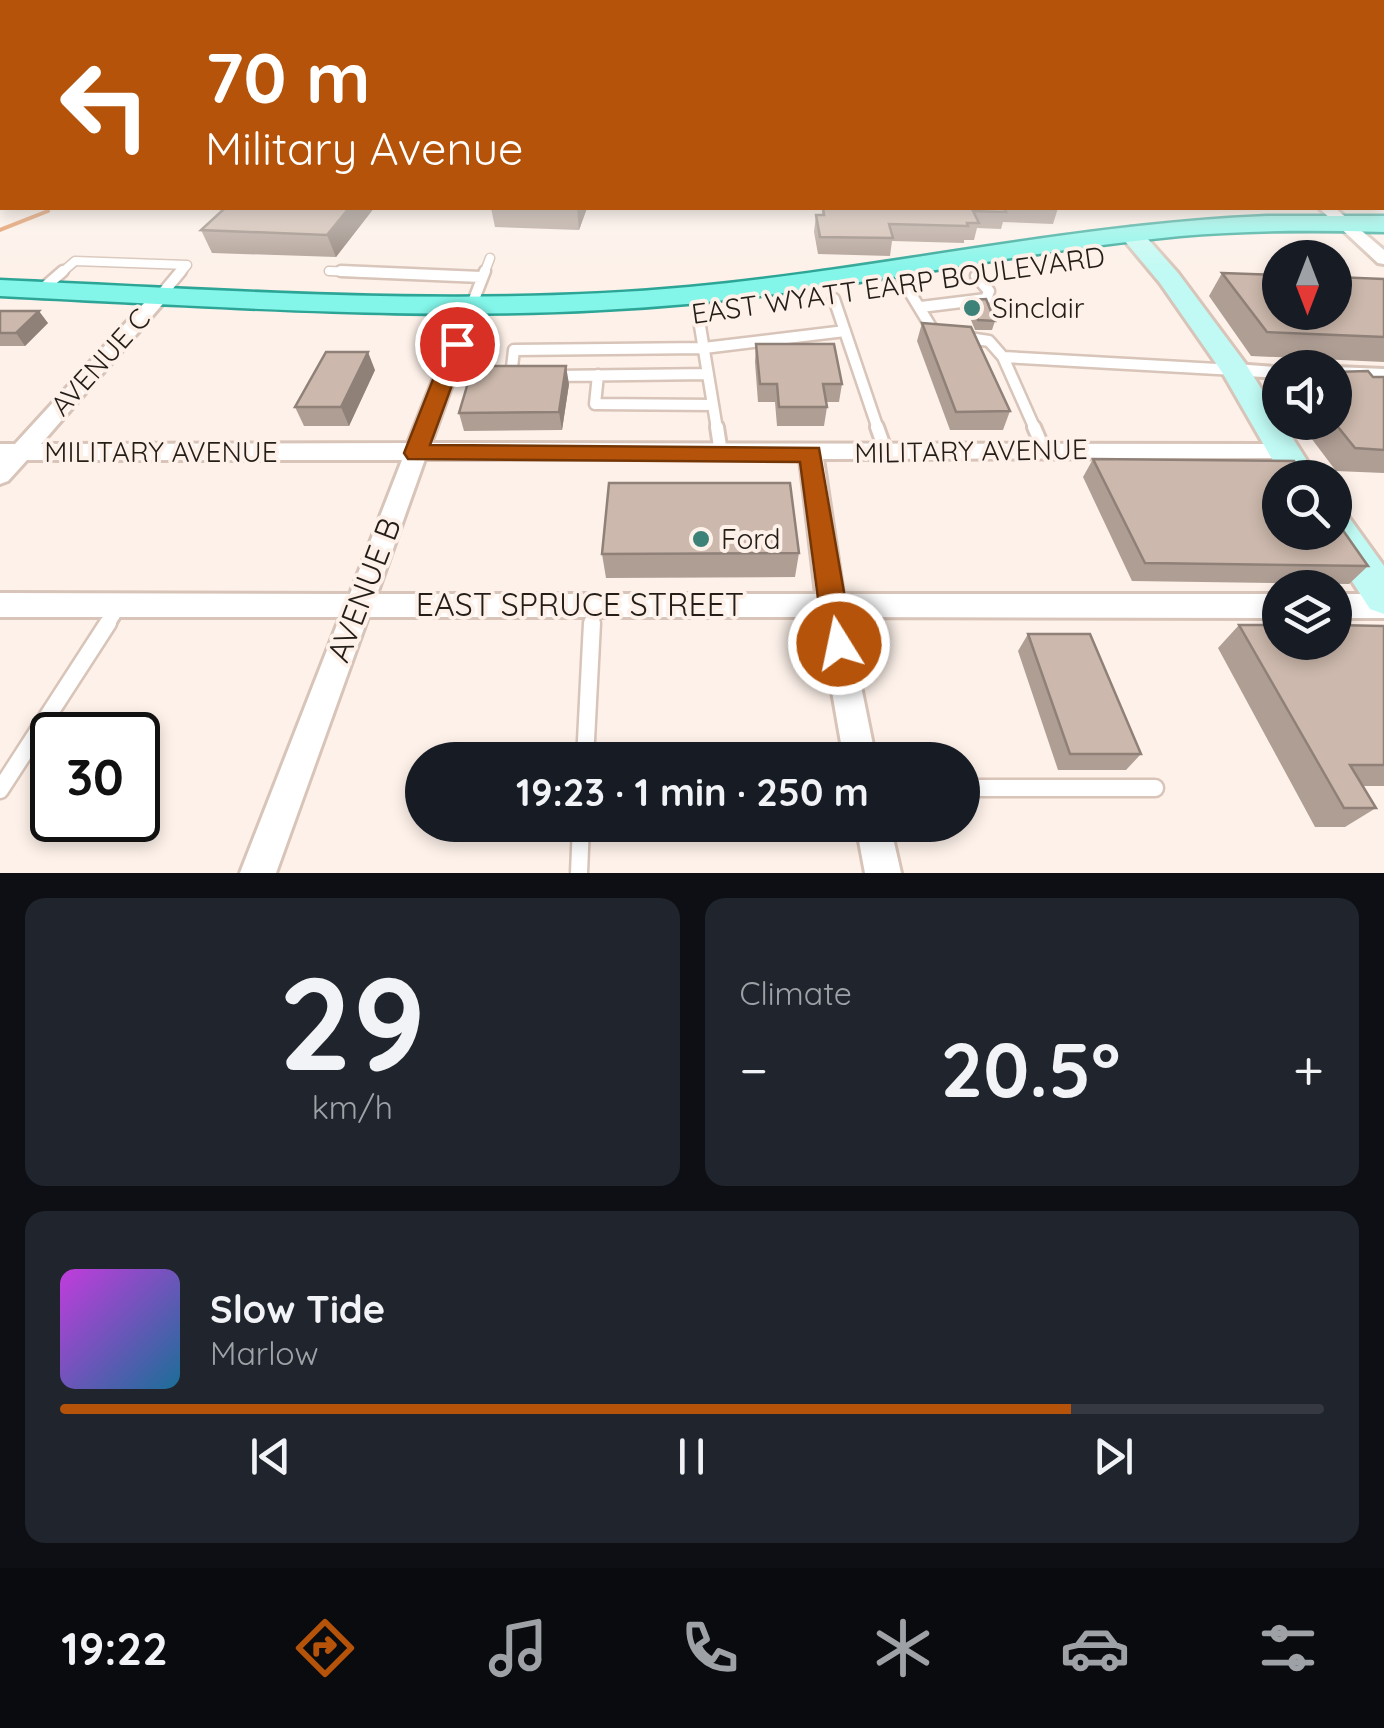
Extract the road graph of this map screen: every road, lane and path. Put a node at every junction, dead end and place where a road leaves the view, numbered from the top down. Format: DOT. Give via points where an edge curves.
graph roads {
  1 [pos="1384,224"];
  2 [pos="1354,227"];
  3 [pos="1139,242"];
  4 [pos="490,258"];
  5 [pos="1384,259"];
  6 [pos="328,271"];
  7 [pos="481,277"];
  8 [pos="908,287"];
  9 [pos="14,292"];
  10 [pos="161,294"];
  11 [pos="834,299"];
  12 [pos="471,307"];
  13 [pos="698,314"];
  14 [pos="845,331"];
  15 [pos="704,348"];
  16 [pos="1003,358"];
  17 [pos="1235,370"];
  18 [pos="1262,371"];
  19 [pos="708,374"];
  20 [pos="598,375"];
  21 [pos="1352,375"];
  22 [pos="527,376"];
  23 [pos="545,376"];
  24 [pos="1384,376"];
  25 [pos="713,405"];
  26 [pos="1043,448"];
  27 [pos="1282,450"];
  28 [pos="10,452"];
  29 [pos="886,452"];
  30 [pos="416,453"];
  31 [pos="721,453"];
  32 [pos="811,454"];
  33 [pos="1289,460"];
  34 [pos="0,475"];
  35 [pos="1352,550"];
  36 [pos="1384,597"];
  37 [pos="0,604"];
  38 [pos="120,605"];
  39 [pos="359,605"];
  40 [pos="593,606"];
  41 [pos="832,606"];
  42 [pos="1262,606"];
  43 [pos="1352,606"];
  44 [pos="1384,606"];
  45 [pos="586,742"];
  46 [pos="857,742"];
  47 [pos="980,788"];
  48 [pos="1155,788"];
  49 [pos="0,790"];
  50 [pos="580,842"];
  51 [pos="877,842"];
  52 [pos="258,873"];
  53 [pos="579,873"];
  54 [pos="883,873"];
  1 -- 2 [label="main road"];
  2 -- 3 [label="main road" via="1249,241"];
  2 -- 5 [label="street"];
  3 -- 8 [label="main road, EAST WYATT EARP BOULEVARD"];
  3 -- 8 [label="main road, EAST WYATT EARP BOULEVARD"];
  3 -- 17 [label="street"];
  4 -- 7 [label="lane"];
  6 -- 7 [label="lane"];
  7 -- 12 [label="lane"];
  8 -- 11 [label="main road, EAST WYATT EARP BOULEVARD"];
  8 -- 12 [label="main road, EAST WYATT EARP BOULEVARD"];
  8 -- 16 [label="lane" via="932,331 989,341"];
  9 -- 10 [label="main road, EAST WYATT EARP BOULEVARD"];
  10 -- 12 [label="main road, EAST WYATT EARP BOULEVARD"];
  10 -- 28 [label="street, AVENUE C"];
  11 -- 13 [label="main road, EAST WYATT EARP BOULEVARD"];
  11 -- 14 [label="lane"];
  12 -- 13 [label="main road, EAST WYATT EARP BOULEVARD" via="520,320"];
  12 -- 30 [label="street, AVENUE B"];
  13 -- 15 [label="lane"];
  14 -- 15 [label="lane"];
  14 -- 29 [label="lane"];
  15 -- 19 [label="lane"];
  15 -- 22 [label="lane" via="514,350 510,376"];
  16 -- 17 [label="lane"];
  16 -- 26 [label="lane"];
  17 -- 18 [label="street"];
  17 -- 27 [label="street"];
  19 -- 20 [label="lane"];
  19 -- 25 [label="lane"];
  20 -- 23 [label="lane"];
  20 -- 25 [label="lane" via="596,404"];
  21 -- 24 [label="street"];
  25 -- 31 [label="lane"];
  26 -- 27 [label="street, MILITARY AVENUE"];
  26 -- 29 [label="street, MILITARY AVENUE"];
  27 -- 33 [label="street"];
  28 -- 30 [label="street, MILITARY AVENUE"];
  28 -- 34 [label="street, AVENUE C"];
  29 -- 32 [label="street, MILITARY AVENUE"];
  30 -- 31 [label="street, MILITARY AVENUE"];
  30 -- 39 [label="street, AVENUE B"];
  31 -- 32 [label="street, MILITARY AVENUE"];
  32 -- 41 [label="street"];
  35 -- 36 [label="street"];
  37 -- 38 [label="street, EAST SPRUCE STREET"];
  38 -- 39 [label="street, EAST SPRUCE STREET"];
  38 -- 49 [label="lane"];
  39 -- 40 [label="street, EAST SPRUCE STREET"];
  39 -- 52 [label="street, AVENUE B"];
  40 -- 41 [label="street, EAST SPRUCE STREET"];
  40 -- 45 [label="lane"];
  41 -- 42 [label="street, EAST SPRUCE STREET"];
  41 -- 46 [label="street"];
  43 -- 44 [label="street"];
  47 -- 48 [label="lane"];
  50 -- 53 [label="lane"];
  51 -- 54 [label="street"];
}
